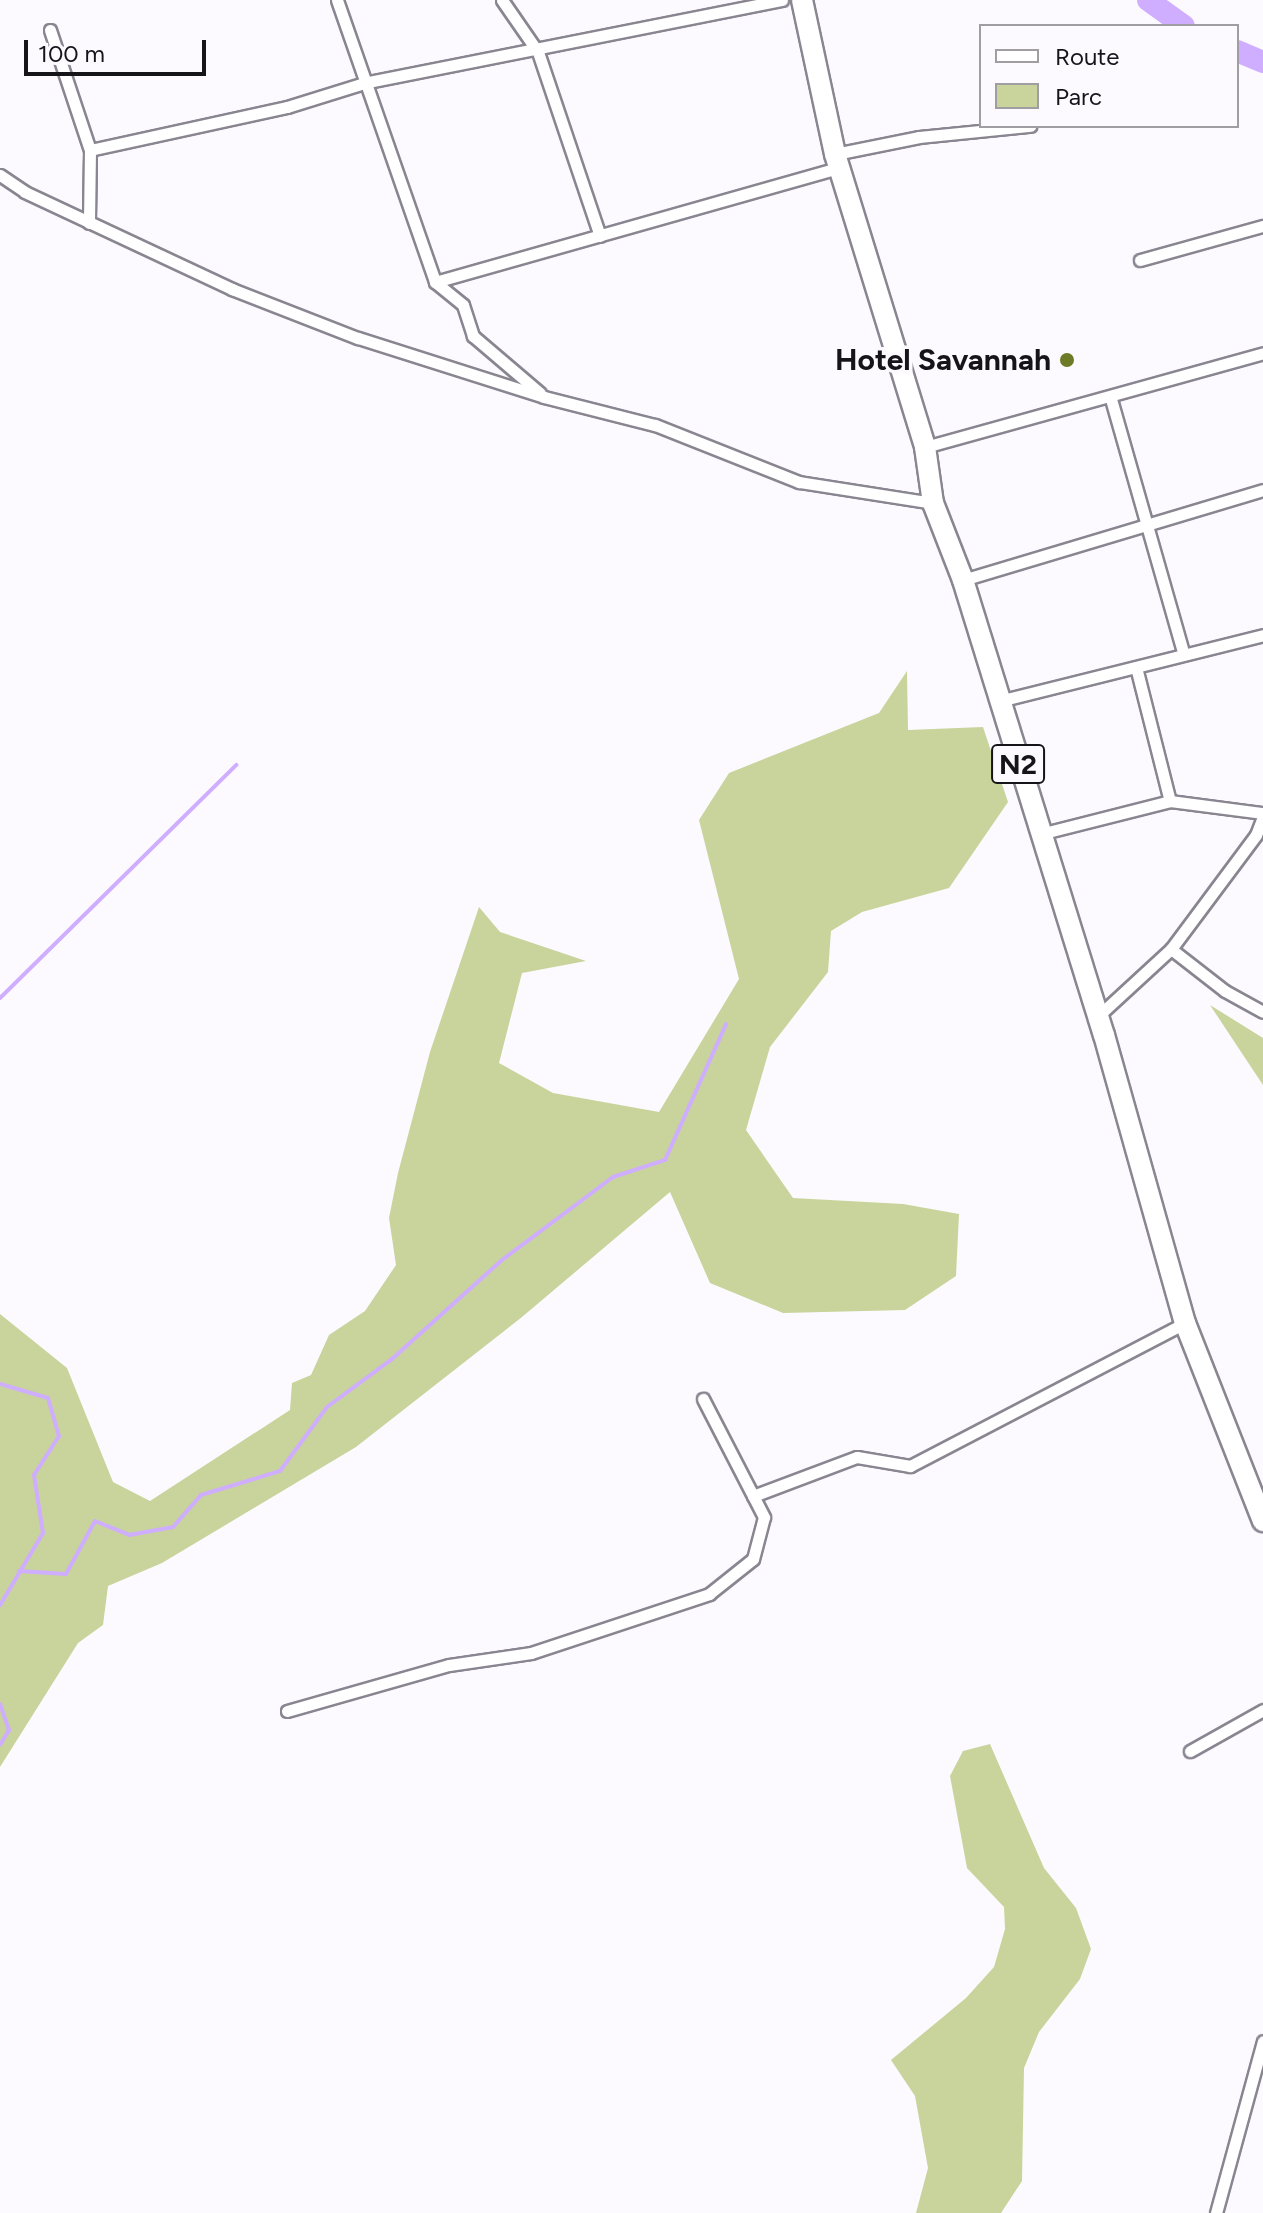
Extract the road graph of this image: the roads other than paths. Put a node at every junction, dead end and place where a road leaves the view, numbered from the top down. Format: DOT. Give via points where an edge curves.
graph roads {
  1 [pos="337,0"];
  2 [pos="502,0"];
  3 [pos="782,0"];
  4 [pos="802,0"];
  5 [pos="50,30"];
  6 [pos="538,52"];
  7 [pos="368,82"];
  8 [pos="1010,128"];
  9 [pos="90,150"];
  10 [pos="837,161"];
  11 [pos="0,175"];
  12 [pos="89,223"];
  13 [pos="1263,226"];
  14 [pos="600,236"];
  15 [pos="1140,260"];
  16 [pos="435,282"];
  17 [pos="1263,353"];
  18 [pos="544,397"];
  19 [pos="1111,399"];
  20 [pos="925,447"];
  21 [pos="1263,490"];
  22 [pos="933,503"];
  23 [pos="1147,523"];
  24 [pos="963,580"];
  25 [pos="1263,635"];
  26 [pos="1183,652"];
  27 [pos="1136,667"];
  28 [pos="999,702"];
  29 [pos="1170,801"];
  30 [pos="1263,815"];
  31 [pos="1040,834"];
  32 [pos="1259,835"];
  33 [pos="1171,949"];
  34 [pos="1263,1012"];
  35 [pos="1097,1017"];
  36 [pos="1185,1323"];
  37 [pos="703,1399"];
  38 [pos="753,1496"];
  39 [pos="1261,1509"];
  40 [pos="1263,1710"];
  41 [pos="287,1711"];
  42 [pos="1190,1751"];
  43 [pos="1263,2041"];
  44 [pos="1216,2213"];
  1 -- 7 [label="street"];
  2 -- 6 [label="street"];
  3 -- 6 [label="street"];
  4 -- 10 [label="highway, N2"];
  5 -- 9 [label="street"];
  6 -- 7 [label="street"];
  6 -- 14 [label="street"];
  7 -- 9 [label="street" via="287,107"];
  7 -- 16 [label="street"];
  8 -- 10 [label="street" via="919,137"];
  9 -- 12 [label="street"];
  10 -- 14 [label="street"];
  10 -- 20 [label="highway, N2"];
  11 -- 12 [label="street"];
  12 -- 18 [label="street" via="232,289 358,338"];
  13 -- 15 [label="street"];
  14 -- 16 [label="street"];
  16 -- 18 [label="street" via="463,305 473,336"];
  17 -- 19 [label="street"];
  18 -- 22 [label="street" via="655,425 799,482"];
  19 -- 20 [label="street"];
  19 -- 23 [label="street"];
  20 -- 22 [label="highway, N2"];
  21 -- 23 [label="street"];
  22 -- 24 [label="highway, N2"];
  23 -- 24 [label="street"];
  23 -- 26 [label="street"];
  24 -- 28 [label="highway, N2"];
  25 -- 26 [label="street"];
  26 -- 27 [label="street"];
  27 -- 28 [label="street"];
  27 -- 29 [label="street"];
  28 -- 31 [label="highway, N2"];
  29 -- 30 [label="street"];
  29 -- 31 [label="street"];
  30 -- 32 [label="street"];
  31 -- 35 [label="highway, N2"];
  32 -- 33 [label="street"];
  33 -- 34 [label="street" via="1225,991"];
  33 -- 35 [label="street"];
  35 -- 36 [label="highway, N2"];
  36 -- 38 [label="street" via="910,1466 857,1457"];
  36 -- 39 [label="highway, N2"];
  37 -- 38 [label="street"];
  38 -- 41 [label="street" via="764,1517 753,1559 709,1594 531,1653 449,1665"];
  40 -- 42 [label="street"];
  43 -- 44 [label="street"];
}
